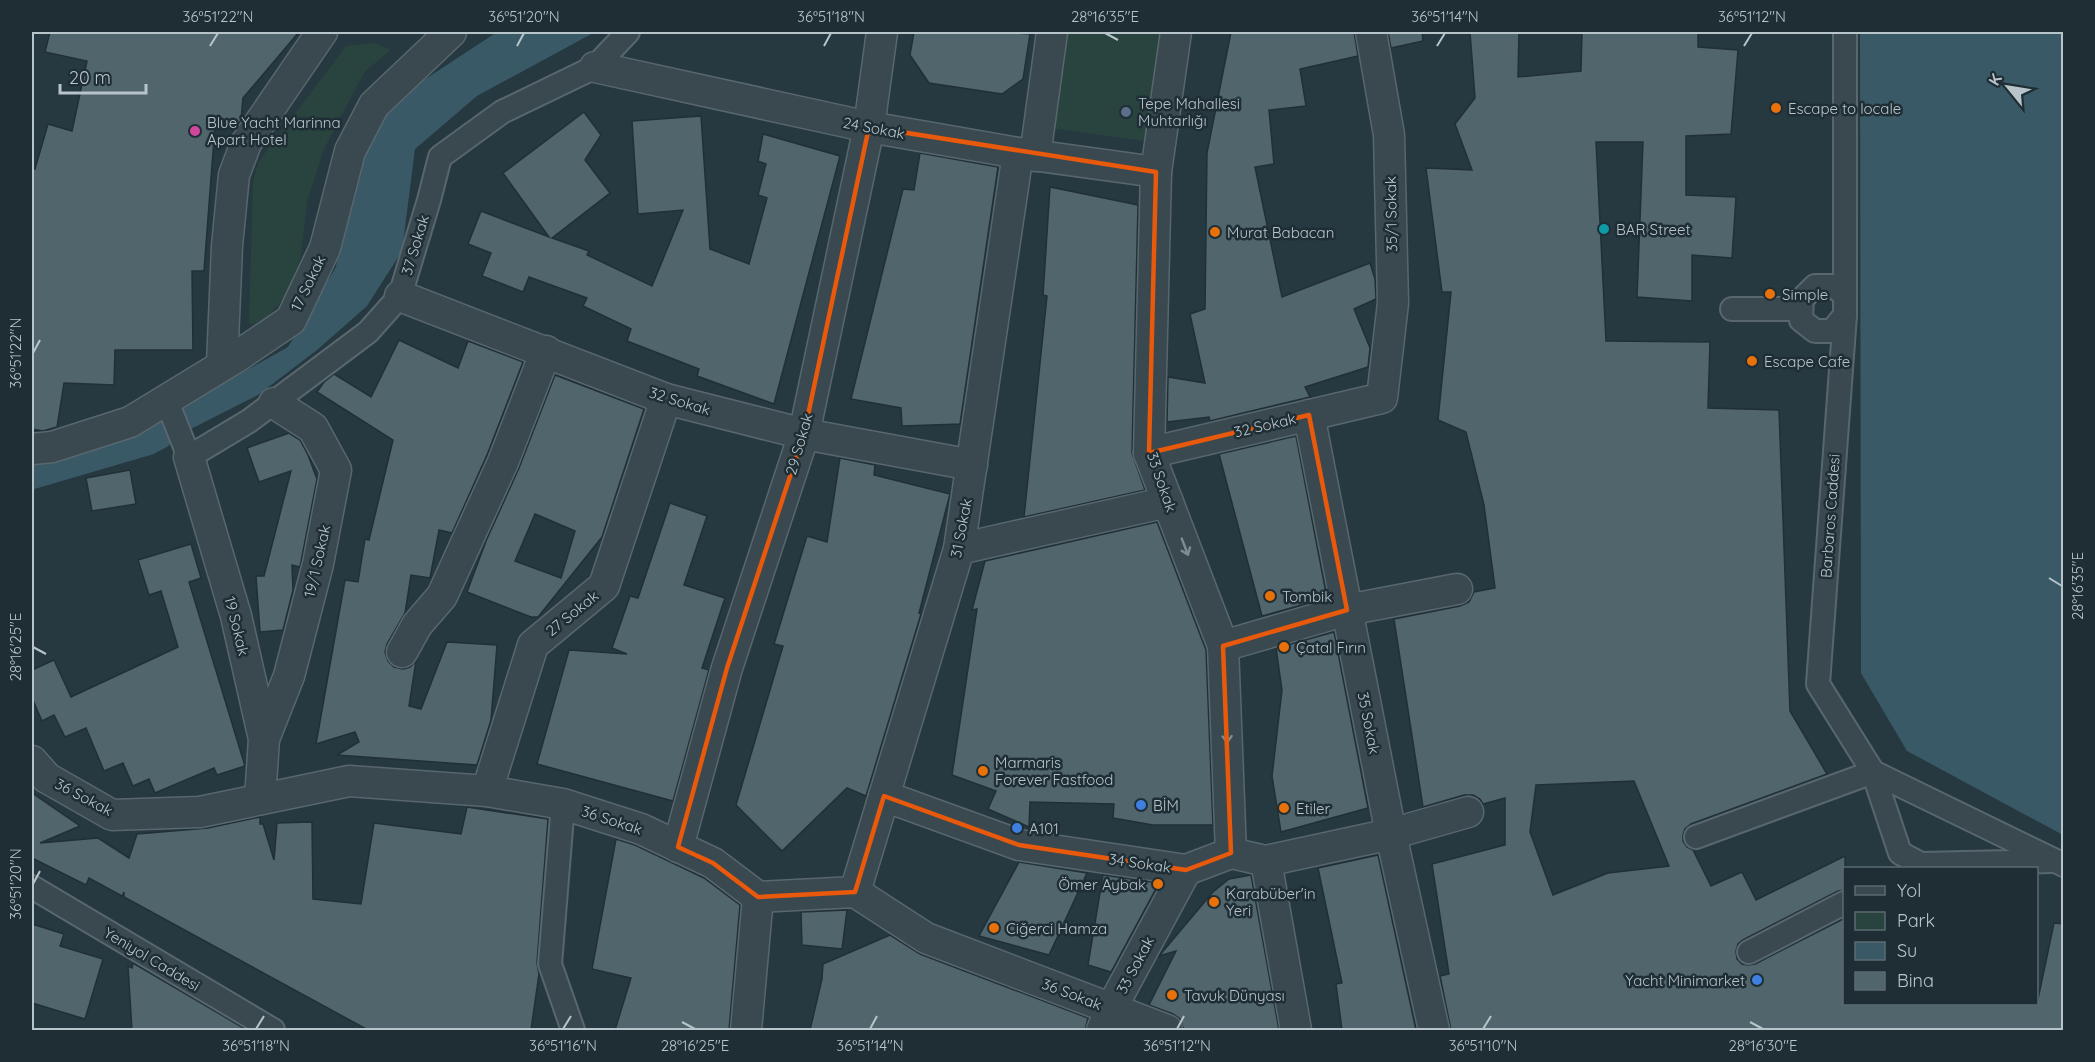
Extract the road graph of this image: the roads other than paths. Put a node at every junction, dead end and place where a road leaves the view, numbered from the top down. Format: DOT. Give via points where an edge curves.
graph roads {
  1 [pos="322,32"];
  2 [pos="451,32"];
  3 [pos="628,32"];
  4 [pos="882,32"];
  5 [pos="1052,32"];
  6 [pos="1176,32"];
  7 [pos="1371,32"];
  8 [pos="1845,32"];
  9 [pos="595,67"];
  10 [pos="869,127"];
  11 [pos="1026,154"];
  12 [pos="1156,172"];
  13 [pos="400,296"];
  14 [pos="1845,305"];
  15 [pos="1732,309"];
  16 [pos="1801,309"];
  17 [pos="546,351"];
  18 [pos="222,365"];
  19 [pos="1382,398"];
  20 [pos="166,399"];
  21 [pos="666,399"];
  22 [pos="274,403"];
  23 [pos="1309,415"];
  24 [pos="804,434"];
  25 [pos="32,449"];
  26 [pos="1149,453"];
  27 [pos="189,457"];
  28 [pos="972,465"];
  29 [pos="1168,502"];
  30 [pos="959,549"];
  31 [pos="1457,589"];
  32 [pos="1347,610"];
  33 [pos="1223,646"];
  34 [pos="402,651"];
  35 [pos="264,739"];
  36 [pos="32,760"];
  37 [pos="1873,772"];
  38 [pos="488,791"];
  39 [pos="884,796"];
  40 [pos="260,799"];
  41 [pos="563,804"];
  42 [pos="1468,812"];
  43 [pos="1391,834"];
  44 [pos="1696,837"];
  45 [pos="678,847"];
  46 [pos="1231,853"];
  47 [pos="1266,861"];
  48 [pos="2060,863"];
  49 [pos="1917,866"];
  50 [pos="1186,870"];
  51 [pos="32,887"];
  52 [pos="855,892"];
  53 [pos="758,897"];
  54 [pos="1843,904"];
  55 [pos="1749,952"];
  56 [pos="1107,1020"];
  57 [pos="273,1030"];
  58 [pos="573,1030"];
  59 [pos="746,1030"];
  60 [pos="1167,1030"];
  61 [pos="1296,1030"];
  62 [pos="1434,1030"];
  1 -- 18 [label="street" via="246,143 234,176"];
  2 -- 18 [label="street, 17 Sokak" via="374,105 350,151 325,248 291,320"];
  3 -- 9 [label="street, 37 Sokak"];
  4 -- 10 [label="street, 29 Sokak"];
  5 -- 11 [label="street, 31 Sokak"];
  6 -- 12 [label="street, 33 Sokak"];
  7 -- 19 [label="street, 35/1 Sokak" via="1389,135 1393,303"];
  8 -- 14 [label="street, Barbaros Caddesi"];
  9 -- 10 [label="street, 24 Sokak"];
  9 -- 13 [label="street, 37 Sokak" via="502,112 440,157"];
  10 -- 11 [label="street, 24 Sokak"];
  10 -- 24 [label="street, 29 Sokak"];
  11 -- 12 [label="street, 24 Sokak"];
  11 -- 28 [label="street, 31 Sokak"];
  12 -- 26 [label="street, 33 Sokak"];
  13 -- 17 [label="street, 32 Sokak"];
  13 -- 22 [label="street, 37 Sokak" via="368,333"];
  14 -- 16 [label="street" via="1833,286 1815,286 1802,299"];
  14 -- 16 [label="street" via="1832,331 1815,331 1801,320"];
  14 -- 37 [label="street, Barbaros Caddesi" via="1818,684"];
  15 -- 16 [label="street"];
  17 -- 21 [label="street, 32 Sokak"];
  17 -- 34 [label="street" via="503,462 442,596 417,625"];
  18 -- 20 [label="street, 17 Sokak"];
  19 -- 23 [label="street, 32 Sokak"];
  20 -- 25 [label="street, 17 Sokak" via="130,422 52,447"];
  20 -- 27 [label="street"];
  21 -- 24 [label="street, 32 Sokak"];
  21 -- 38 [label="street, 27 Sokak" via="604,586 533,645"];
  22 -- 27 [label="street, 37 Sokak"];
  22 -- 35 [label="street, 19/1 Sokak" via="313,428 336,470 318,564 292,665"];
  23 -- 26 [label="street, 32 Sokak"];
  23 -- 32 [label="street, 35 Sokak"];
  24 -- 28 [label="street, 32 Sokak"];
  24 -- 45 [label="street, 29 Sokak" via="727,668"];
  26 -- 29 [label="street, 33 Sokak"];
  27 -- 35 [label="street, 19 Sokak" via="236,616"];
  28 -- 30 [label="street, 31 Sokak"];
  29 -- 30 [label="street"];
  29 -- 33 [label="street, 33 Sokak, one-way"];
  30 -- 39 [label="street, 31 Sokak"];
  31 -- 32 [label="street"];
  32 -- 33 [label="street"];
  32 -- 43 [label="street, 35 Sokak"];
  33 -- 46 [label="street, 33 Sokak, one-way"];
  35 -- 40 [label="street, 19 Sokak"];
  36 -- 40 [label="street, 36 Sokak" via="47,778 112,816 200,812"];
  37 -- 44 [label="street"];
  37 -- 48 [label="street"];
  37 -- 49 [label="street, Barbaros Caddesi" via="1900,854"];
  38 -- 40 [label="street, 36 Sokak" via="349,781"];
  38 -- 41 [label="street, 36 Sokak"];
  39 -- 50 [label="street, 34 Sokak" via="1019,845"];
  39 -- 52 [label="street, 31 Sokak"];
  41 -- 45 [label="street, 36 Sokak" via="641,829"];
  41 -- 58 [label="street" via="550,964"];
  42 -- 43 [label="street"];
  43 -- 47 [label="street"];
  43 -- 62 [label="street, 35 Sokak"];
  45 -- 53 [label="street, 36 Sokak" via="713,863"];
  46 -- 47 [label="street"];
  46 -- 50 [label="street, 34 Sokak"];
  47 -- 61 [label="street"];
  48 -- 49 [label="street"];
  50 -- 56 [label="street, 33 Sokak"];
  51 -- 57 [label="street, Yeniyol Caddesi"];
  52 -- 53 [label="street"];
  52 -- 56 [label="street, 36 Sokak" via="926,938"];
  53 -- 59 [label="street"];
  54 -- 55 [label="street"];
  56 -- 60 [label="street, 36 Sokak"];
}
